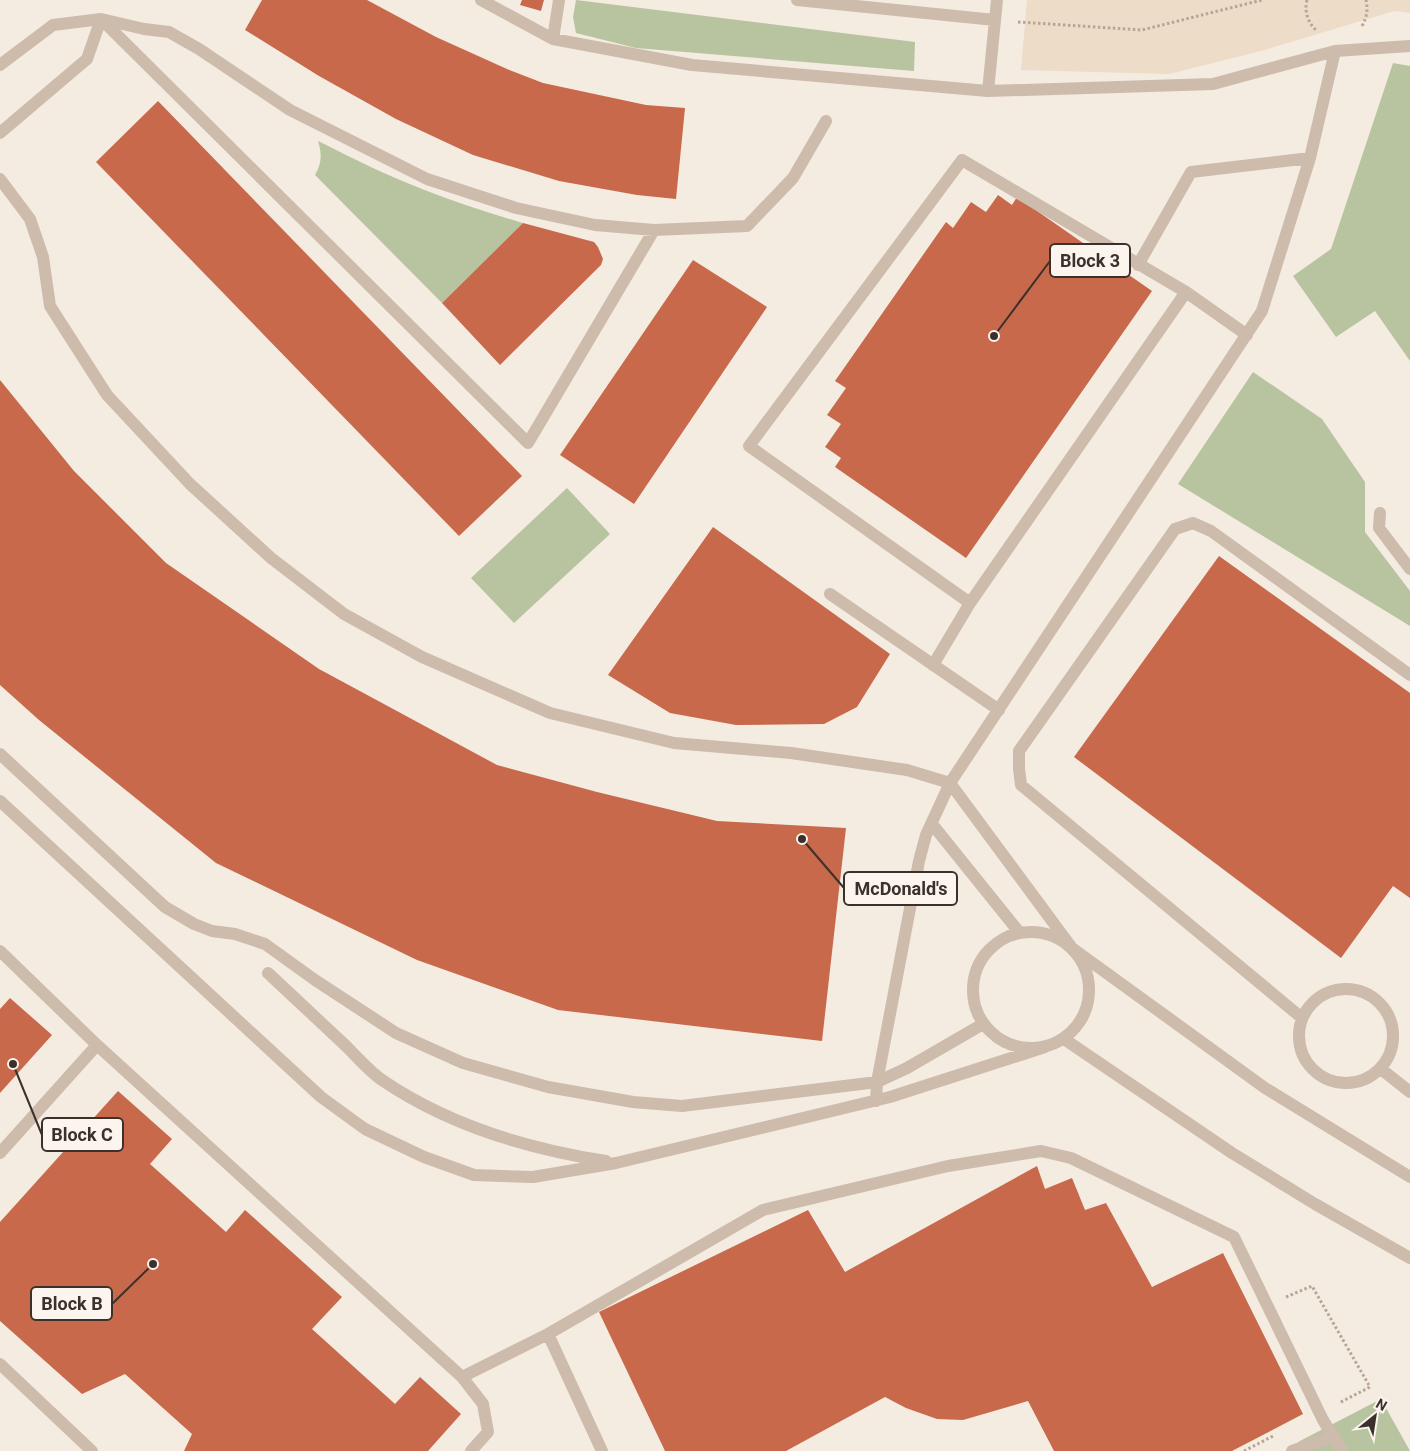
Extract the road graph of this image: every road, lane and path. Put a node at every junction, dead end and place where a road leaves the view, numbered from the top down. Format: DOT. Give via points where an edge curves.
graph roads {
  1 [pos="481,0"];
  2 [pos="559,0"];
  3 [pos="797,0"];
  4 [pos="997,0"];
  5 [pos="1262,0"];
  6 [pos="1307,0"];
  7 [pos="101,19"];
  8 [pos="995,20"];
  9 [pos="1320,34"];
  10 [pos="553,39"];
  11 [pos="1410,46"];
  12 [pos="1335,51"];
  13 [pos="0,65"];
  14 [pos="988,91"];
  15 [pos="826,121"];
  16 [pos="0,133"];
  17 [pos="1310,158"];
  18 [pos="0,179"];
  19 [pos="654,230"];
  20 [pos="1138,265"];
  21 [pos="1186,292"];
  22 [pos="1247,335"];
  23 [pos="1380,513"];
  24 [pos="1410,569"];
  25 [pos="830,594"];
  26 [pos="970,602"];
  27 [pos="933,665"];
  28 [pos="1410,675"];
  29 [pos="999,710"];
  30 [pos="0,754"];
  31 [pos="950,784"];
  32 [pos="0,801"];
  33 [pos="932,824"];
  34 [pos="1019,932"];
  35 [pos="1072,948"];
  36 [pos="0,951"];
  37 [pos="268,973"];
  38 [pos="1302,1018"];
  39 [pos="983,1024"];
  40 [pos="1064,1039"];
  41 [pos="97,1045"];
  42 [pos="1045,1047"];
  43 [pos="1381,1069"];
  44 [pos="877,1082"];
  45 [pos="1410,1092"];
  46 [pos="876,1100"];
  47 [pos="0,1153"];
  48 [pos="616,1163"];
  49 [pos="1410,1177"];
  50 [pos="1410,1258"];
  51 [pos="548,1334"];
  52 [pos="0,1364"];
  53 [pos="462,1377"];
  54 [pos="1334,1436"];
  55 [pos="92,1451"];
  56 [pos="471,1451"];
  57 [pos="602,1451"];
  58 [pos="1292,1451"];
  59 [pos="1342,1451"];
  1 -- 10 [label="lane"];
  2 -- 10 [label="lane"];
  3 -- 8 [label="lane"];
  4 -- 8 [label="lane"];
  5 -- 8 [label="path" via="1142,30"];
  6 -- 9 [label="path" via="1307,18"];
  7 -- 13 [label="lane" via="53,25"];
  7 -- 16 [label="lane" via="87,59"];
  7 -- 19 [label="lane" via="169,32 290,110 427,178 516,208 595,225"];
  7 -- 19 [label="lane" via="528,443"];
  8 -- 14 [label="lane"];
  10 -- 14 [label="lane" via="692,65"];
  11 -- 12 [label="lane"];
  12 -- 14 [label="lane" via="1213,84"];
  12 -- 17 [label="lane"];
  15 -- 19 [label="lane" via="792,178 747,226"];
  17 -- 20 [label="lane" via="1191,172"];
  17 -- 22 [label="lane" via="1262,312"];
  18 -- 31 [label="lane" via="30,219 43,257 50,306 107,395 190,484 271,558 344,614 422,657 550,714 674,742 791,753 906,770"];
  20 -- 21 [label="lane"];
  20 -- 26 [label="lane" via="962,160 750,446"];
  21 -- 22 [label="lane"];
  21 -- 26 [label="lane"];
  22 -- 29 [label="lane"];
  23 -- 24 [label="lane" via="1379,528"];
  25 -- 27 [label="lane"];
  26 -- 27 [label="lane"];
  27 -- 29 [label="lane"];
  28 -- 38 [label="lane" via="1211,531 1193,523 1175,529 1020,751 1021,785"];
  29 -- 31 [label="lane"];
  30 -- 44 [label="lane" via="165,907 212,931 235,934 265,944 396,1033 463,1063 548,1087 633,1102 682,1106"];
  31 -- 33 [label="lane"];
  31 -- 35 [label="lane"];
  32 -- 48 [label="lane" via="321,1097 365,1129 424,1157 474,1174 533,1177"];
  33 -- 34 [label="lane"];
  33 -- 44 [label="lane" via="919,861"];
  34 -- 35 [label="lane" via="1038,932 1056,937"];
  34 -- 39 [label="lane" via="1000,940 986,952 976,968 972,987 974,1006"];
  35 -- 40 [label="lane" via="1083,963 1089,980 1089,998 1084,1015"];
  35 -- 49 [label="lane" via="1265,1088"];
  36 -- 41 [label="lane"];
  37 -- 48 [label="lane" via="381,1079 414,1099 466,1123 527,1145"];
  38 -- 43 [label="lane" via="1300,1045 1309,1066 1317,1074 1332,1082 1353,1083"];
  38 -- 43 [label="lane" via="1313,1002 1332,991 1352,990 1368,995 1383,1008 1391,1023 1393,1039"];
  39 -- 42 [label="lane" via="1010,1044 1027,1048"];
  39 -- 44 [label="lane"];
  40 -- 42 [label="lane"];
  40 -- 50 [label="lane" via="1232,1153"];
  41 -- 47 [label="lane"];
  41 -- 53 [label="lane"];
  42 -- 46 [label="lane"];
  43 -- 45 [label="lane"];
  44 -- 46 [label="lane"];
  46 -- 48 [label="lane"];
  51 -- 53 [label="lane"];
  51 -- 54 [label="lane" via="763,1210 948,1166 1041,1151 1071,1158 1234,1237 1323,1420"];
  51 -- 57 [label="lane"];
  52 -- 55 [label="lane"];
  53 -- 56 [label="lane" via="483,1404 488,1432"];
  54 -- 58 [label="lane"];
  54 -- 59 [label="lane"];
}
